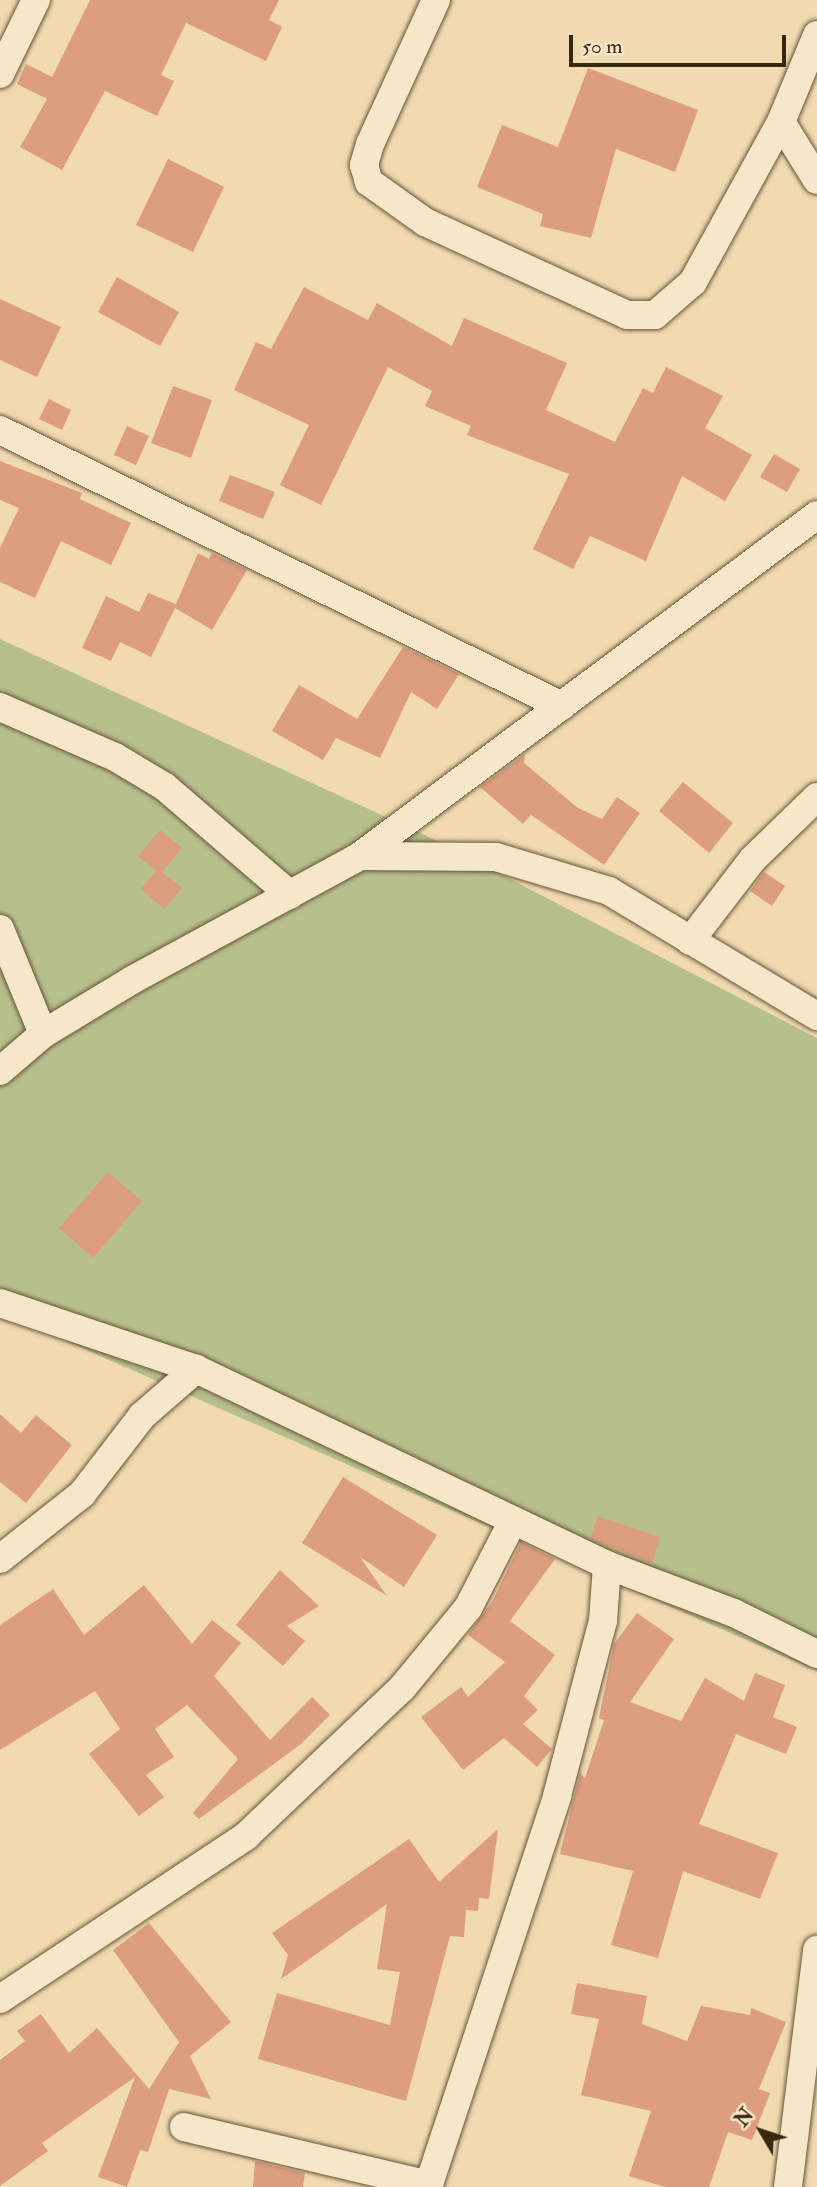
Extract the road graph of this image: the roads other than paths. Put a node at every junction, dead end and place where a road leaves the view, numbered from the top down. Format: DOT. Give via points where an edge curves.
graph roads {
  1 [pos="36,0"];
  2 [pos="436,0"];
  3 [pos="817,35"];
  4 [pos="0,74"];
  5 [pos="781,122"];
  6 [pos="817,180"];
  7 [pos="0,430"];
  8 [pos="817,515"];
  9 [pos="562,706"];
  10 [pos="0,707"];
  11 [pos="817,797"];
  12 [pos="360,856"];
  13 [pos="290,895"];
  14 [pos="0,929"];
  15 [pos="690,941"];
  16 [pos="817,1016"];
  17 [pos="43,1034"];
  18 [pos="0,1071"];
  19 [pos="0,1303"];
  20 [pos="196,1369"];
  21 [pos="513,1521"];
  22 [pos="0,1559"];
  23 [pos="607,1566"];
  24 [pos="817,1654"];
  25 [pos="817,1950"];
  26 [pos="0,1999"];
  27 [pos="184,2127"];
  28 [pos="428,2186"];
  29 [pos="788,2187"];
  1 -- 4 [label="street"];
  2 -- 5 [label="street" via="370,144 364,165 369,182 425,222 627,315 655,315 693,282"];
  3 -- 5 [label="street"];
  5 -- 6 [label="street"];
  7 -- 9 [label="street"];
  8 -- 9 [label="street"];
  9 -- 12 [label="street"];
  10 -- 13 [label="street" via="115,757 165,787"];
  11 -- 15 [label="street" via="753,859"];
  12 -- 13 [label="street"];
  12 -- 15 [label="street" via="526,863 619,896"];
  13 -- 17 [label="street"];
  14 -- 17 [label="street"];
  15 -- 16 [label="street"];
  17 -- 18 [label="street"];
  19 -- 20 [label="street"];
  20 -- 21 [label="street"];
  20 -- 22 [label="street" via="142,1416 82,1494"];
  21 -- 23 [label="street"];
  21 -- 26 [label="street" via="468,1608 402,1688 246,1836"];
  23 -- 24 [label="street" via="734,1613"];
  23 -- 28 [label="street" via="598,1645 557,1796"];
  25 -- 29 [label="street"];
  27 -- 28 [label="street"];
}
